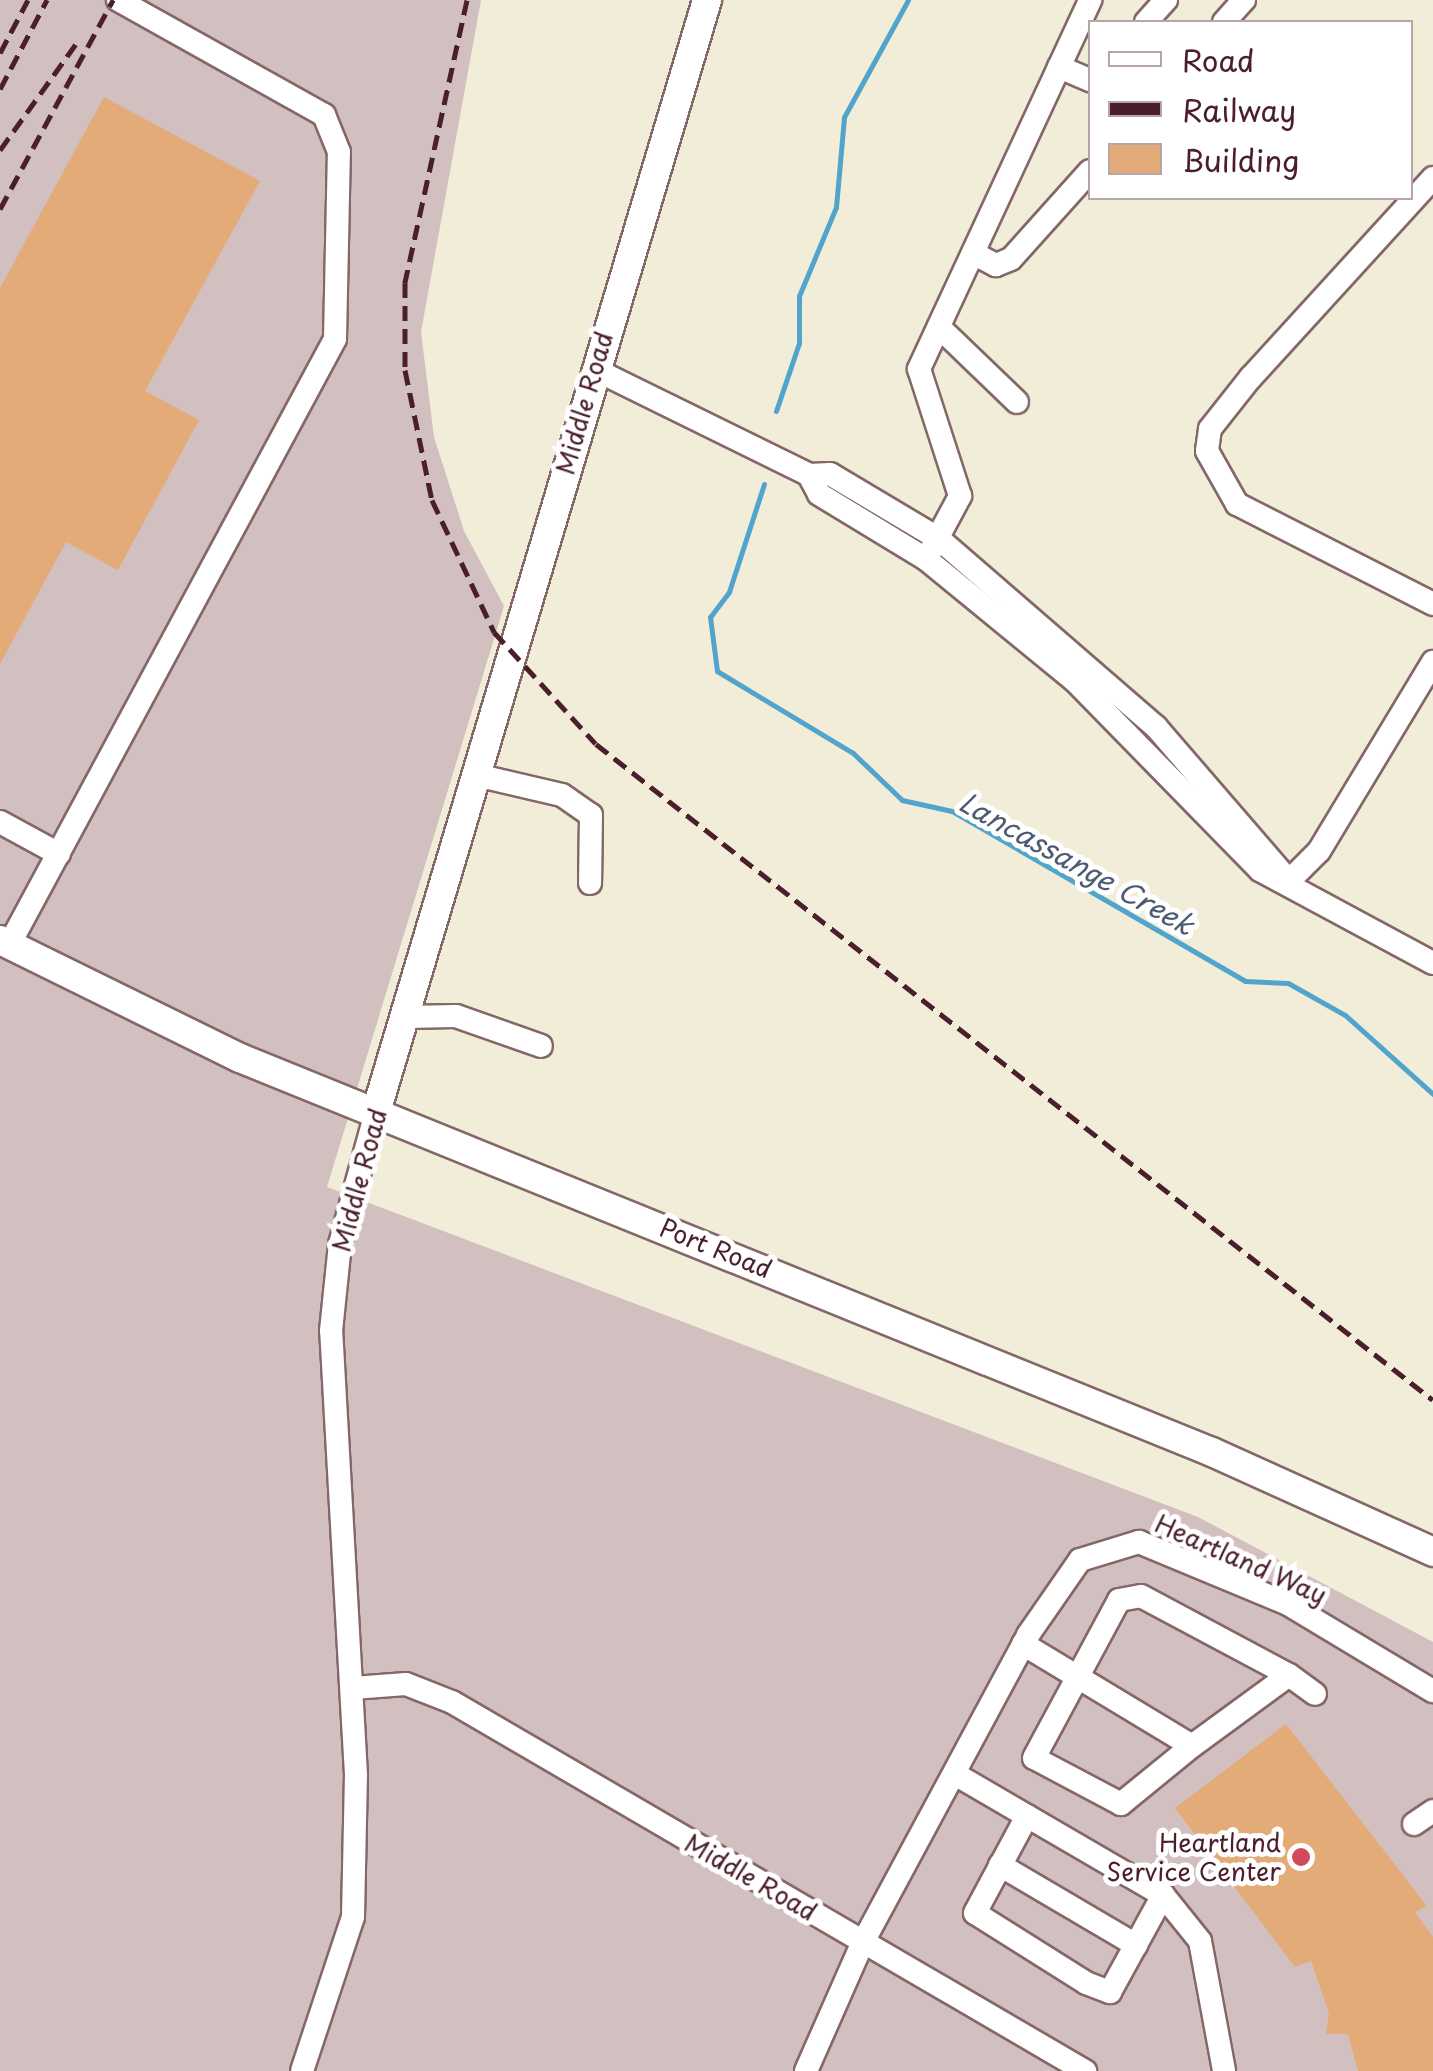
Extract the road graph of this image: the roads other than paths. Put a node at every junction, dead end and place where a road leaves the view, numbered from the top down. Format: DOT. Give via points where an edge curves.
graph roads {
  1 [pos="118,0"];
  2 [pos="707,0"];
  3 [pos="1090,0"];
  4 [pos="1166,0"];
  5 [pos="1244,0"];
  6 [pos="1148,20"];
  7 [pos="1226,20"];
  8 [pos="1060,67"];
  9 [pos="1088,79"];
  10 [pos="1088,173"];
  11 [pos="1433,178"];
  12 [pos="1413,200"];
  13 [pos="1413,200"];
  14 [pos="973,253"];
  15 [pos="939,327"];
  16 [pos="594,369"];
  17 [pos="1017,402"];
  18 [pos="932,549"];
  19 [pos="1433,604"];
  20 [pos="1433,662"];
  21 [pos="476,775"];
  22 [pos="0,822"];
  23 [pos="59,854"];
  24 [pos="1289,881"];
  25 [pos="590,883"];
  26 [pos="5,943"];
  27 [pos="1433,963"];
  28 [pos="404,1017"];
  29 [pos="541,1046"];
  30 [pos="376,1112"];
  31 [pos="1433,1552"];
  32 [pos="1023,1644"];
  33 [pos="1289,1675"];
  34 [pos="1075,1676"];
  35 [pos="352,1688"];
  36 [pos="1433,1691"];
  37 [pos="1315,1694"];
  38 [pos="1192,1746"];
  39 [pos="960,1777"];
  40 [pos="1028,1816"];
  41 [pos="1000,1864"];
  42 [pos="1163,1895"];
  43 [pos="863,1942"];
  44 [pos="1136,1945"];
  45 [pos="302,2071"];
  46 [pos="806,2071"];
  47 [pos="1085,2071"];
  48 [pos="1224,2071"];
  1 -- 23 [label="street" via="324,115 339,152 342,254 336,339 322,374"];
  2 -- 16 [label="main road, Middle Road"];
  3 -- 8 [label="street"];
  4 -- 6 [label="street"];
  5 -- 7 [label="street"];
  8 -- 9 [label="street"];
  8 -- 14 [label="street"];
  10 -- 14 [label="street" via="1011,260 996,264"];
  11 -- 12 [label="street"];
  13 -- 19 [label="street" via="1251,377 1210,429 1207,451 1237,504"];
  14 -- 15 [label="street"];
  15 -- 17 [label="street"];
  15 -- 18 [label="street" via="919,390 960,496"];
  16 -- 18 [label="street" via="809,475 819,494"];
  16 -- 21 [label="main road, Middle Road"];
  18 -- 24 [label="street" via="1075,681 1260,870"];
  20 -- 24 [label="street" via="1319,851"];
  21 -- 25 [label="street" via="562,795 590,815"];
  21 -- 28 [label="main road, Middle Road"];
  22 -- 23 [label="street"];
  23 -- 26 [label="street"];
  24 -- 27 [label="street"];
  26 -- 30 [label="main road, Port Road"];
  28 -- 29 [label="street" via="456,1016"];
  28 -- 30 [label="main road, Middle Road"];
  30 -- 31 [label="main road, Port Road" via="1176,1437"];
  30 -- 35 [label="street, Middle Road" via="340,1244 331,1331"];
  32 -- 34 [label="street"];
  32 -- 36 [label="street, Heartland Way" via="1080,1560 1139,1542 1288,1604"];
  32 -- 39 [label="street, Heartland Way"];
  33 -- 34 [label="street" via="1132,1596 1120,1600"];
  33 -- 37 [label="street"];
  33 -- 38 [label="street"];
  34 -- 38 [label="street"];
  34 -- 38 [label="street" via="1034,1758 1121,1804"];
  35 -- 43 [label="street, Middle Road" via="406,1684 452,1702"];
  35 -- 45 [label="street" via="353,1918"];
  39 -- 40 [label="street"];
  39 -- 43 [label="street, Heartland Way"];
  40 -- 41 [label="street"];
  40 -- 42 [label="street"];
  41 -- 44 [label="street"];
  41 -- 44 [label="street" via="975,1913 1086,1983 1110,1992"];
  42 -- 44 [label="street"];
  42 -- 48 [label="street" via="1200,1941"];
  43 -- 46 [label="street"];
  43 -- 47 [label="street, Middle Road"];
}
